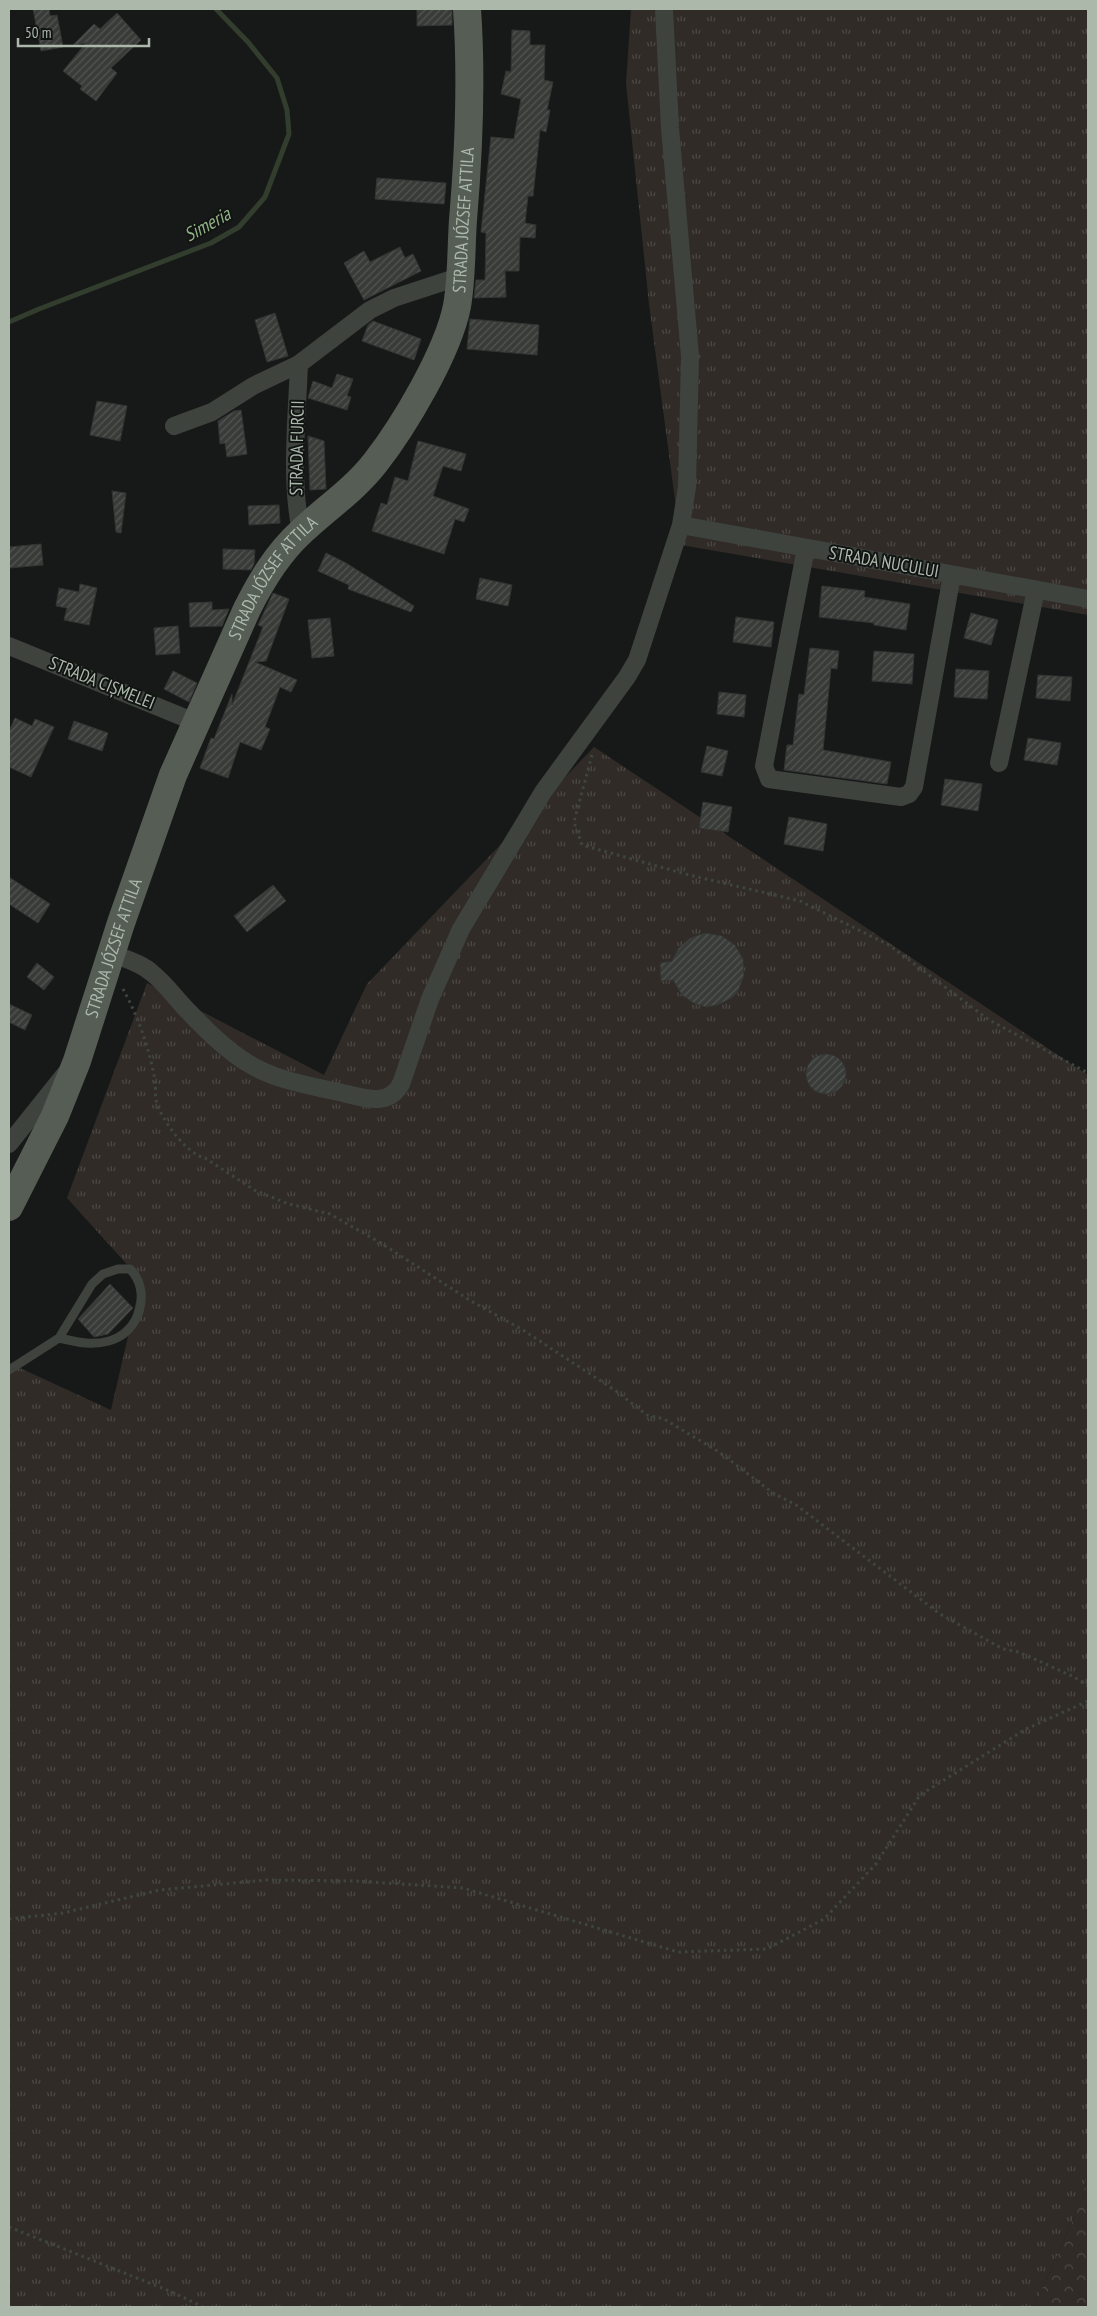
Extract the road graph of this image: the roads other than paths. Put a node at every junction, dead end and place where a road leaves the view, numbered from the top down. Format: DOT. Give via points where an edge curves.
graph roads {
  1 [pos="467,9"];
  2 [pos="664,9"];
  3 [pos="459,279"];
  4 [pos="299,364"];
  5 [pos="174,426"];
  6 [pos="681,525"];
  7 [pos="301,532"];
  8 [pos="806,548"];
  9 [pos="952,575"];
  10 [pos="1036,590"];
  11 [pos="1088,600"];
  12 [pos="9,646"];
  13 [pos="195,722"];
  14 [pos="998,763"];
  15 [pos="111,953"];
  16 [pos="77,1061"];
  17 [pos="9,1144"];
  18 [pos="9,1207"];
  19 [pos="59,1338"];
  20 [pos="9,1370"];
  1 -- 3 [label="main road, STRADA JÓZSEF ATTILA" via="470,135"];
  2 -- 6 [label="street" via="670,128 690,356 687,487"];
  3 -- 4 [label="street" via="394,298 370,310"];
  3 -- 7 [label="main road, STRADA JÓZSEF ATTILA" via="448,336 393,440 354,485"];
  4 -- 5 [label="street" via="253,386 212,412"];
  4 -- 7 [label="street, STRADA FURCII" via="295,469 296,512"];
  6 -- 8 [label="street, STRADA NUCULUI"];
  6 -- 15 [label="street" via="637,660 543,792 461,929 430,999 395,1094 386,1098 364,1098 260,1071 226,1047 152,972"];
  7 -- 13 [label="main road, STRADA JÓZSEF ATTILA" via="259,584"];
  8 -- 9 [label="street, STRADA NUCULUI"];
  8 -- 9 [label="street" via="764,766 769,779 901,797 909,794 914,787"];
  9 -- 10 [label="street, STRADA NUCULUI"];
  10 -- 11 [label="street, STRADA NUCULUI"];
  10 -- 14 [label="street"];
  12 -- 13 [label="street, STRADA CIȘMELEI"];
  13 -- 15 [label="main road, STRADA JÓZSEF ATTILA" via="153,827"];
  15 -- 16 [label="main road, STRADA JÓZSEF ATTILA"];
  16 -- 17 [label="street, STRADA JÓZSEF ATTILA"];
  16 -- 18 [label="main road" via="55,1116"];
  19 -- 19 [label="lane" via="92,1284 103,1274 130,1269 137,1276 141,1310 129,1330 111,1341 86,1345"];
  19 -- 20 [label="lane"];
}
